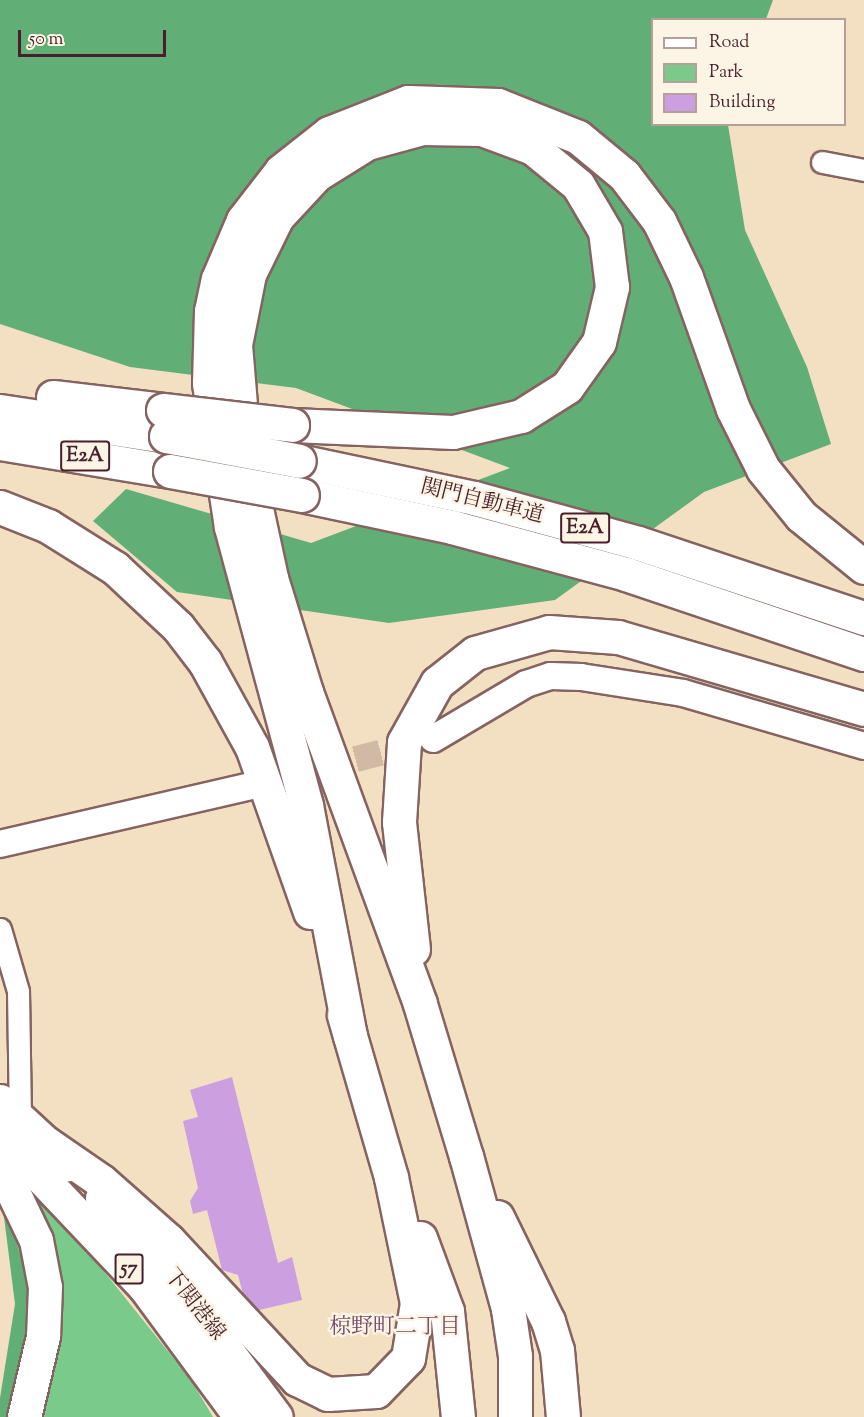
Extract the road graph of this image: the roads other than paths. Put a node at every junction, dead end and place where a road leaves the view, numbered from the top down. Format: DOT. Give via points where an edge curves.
graph roads {
  1 [pos="822,162"];
  2 [pos="864,170"];
  3 [pos="0,392"];
  4 [pos="0,411"];
  5 [pos="165,423"];
  6 [pos="0,444"];
  7 [pos="0,507"];
  8 [pos="864,567"];
  9 [pos="864,618"];
  10 [pos="864,654"];
  11 [pos="864,709"];
  12 [pos="433,739"];
  13 [pos="864,746"];
  14 [pos="251,786"];
  15 [pos="0,844"];
  16 [pos="0,929"];
  17 [pos="420,1004"];
  18 [pos="350,1036"];
  19 [pos="7,1118"];
  20 [pos="46,1143"];
  21 [pos="466,1156"];
  22 [pos="0,1165"];
  23 [pos="391,1177"];
  24 [pos="24,1417"];
  25 [pos="241,1417"];
  26 [pos="276,1417"];
  27 [pos="458,1417"];
  28 [pos="515,1417"];
  29 [pos="563,1417"];
  1 -- 2 [label="street"];
  3 -- 5 [label="main road"];
  4 -- 5 [label="main road, E2A"];
  5 -- 9 [label="main road, 関門自動車道 / E2A, bridge" via="232,448 474,498 638,543"];
  5 -- 17 [label="main road, bridge" via="292,425 453,432 521,416 567,387 599,342 612,287 606,231 578,185 557,164 509,136 452,126 392,134 336,159 296,194 261,243 239,309 235,383 271,578 306,692"];
  6 -- 10 [label="main road, 関門自動車道 / E2A, bridge" via="170,471 452,526 626,574"];
  7 -- 18 [label="main road" via="48,526 115,568 178,627 205,662 230,702 273,797"];
  8 -- 18 [label="main road" via="801,516 763,469 733,409 664,230 624,175 578,137 498,105 408,102 328,133 281,171 243,220 218,279 211,311 208,382 231,527 306,805"];
  11 -- 17 [label="main road" via="618,637 549,632 521,636 475,653 423,701 412,720 400,767 399,822"];
  12 -- 13 [label="street" via="526,684 551,676 683,693"];
  14 -- 15 [label="street"];
  16 -- 19 [label="street" via="18,991"];
  17 -- 21 [label="main road"];
  18 -- 23 [label="main road"];
  19 -- 20 [label="main road, 下関港線 / 57"];
  19 -- 25 [label="main road, 下関港線 / 57" via="145,1287"];
  20 -- 23 [label="main road" via="101,1181 168,1240 297,1379 346,1396 376,1391 390,1382 414,1341 415,1285"];
  20 -- 26 [label="main road, 下関港線 / 57" via="163,1265"];
  21 -- 28 [label="main road" via="508,1309 515,1356"];
  21 -- 29 [label="main road" via="548,1321 557,1350"];
  22 -- 24 [label="main road" via="33,1231 45,1287 43,1336"];
  23 -- 27 [label="main road" via="427,1252 447,1311"];
}
